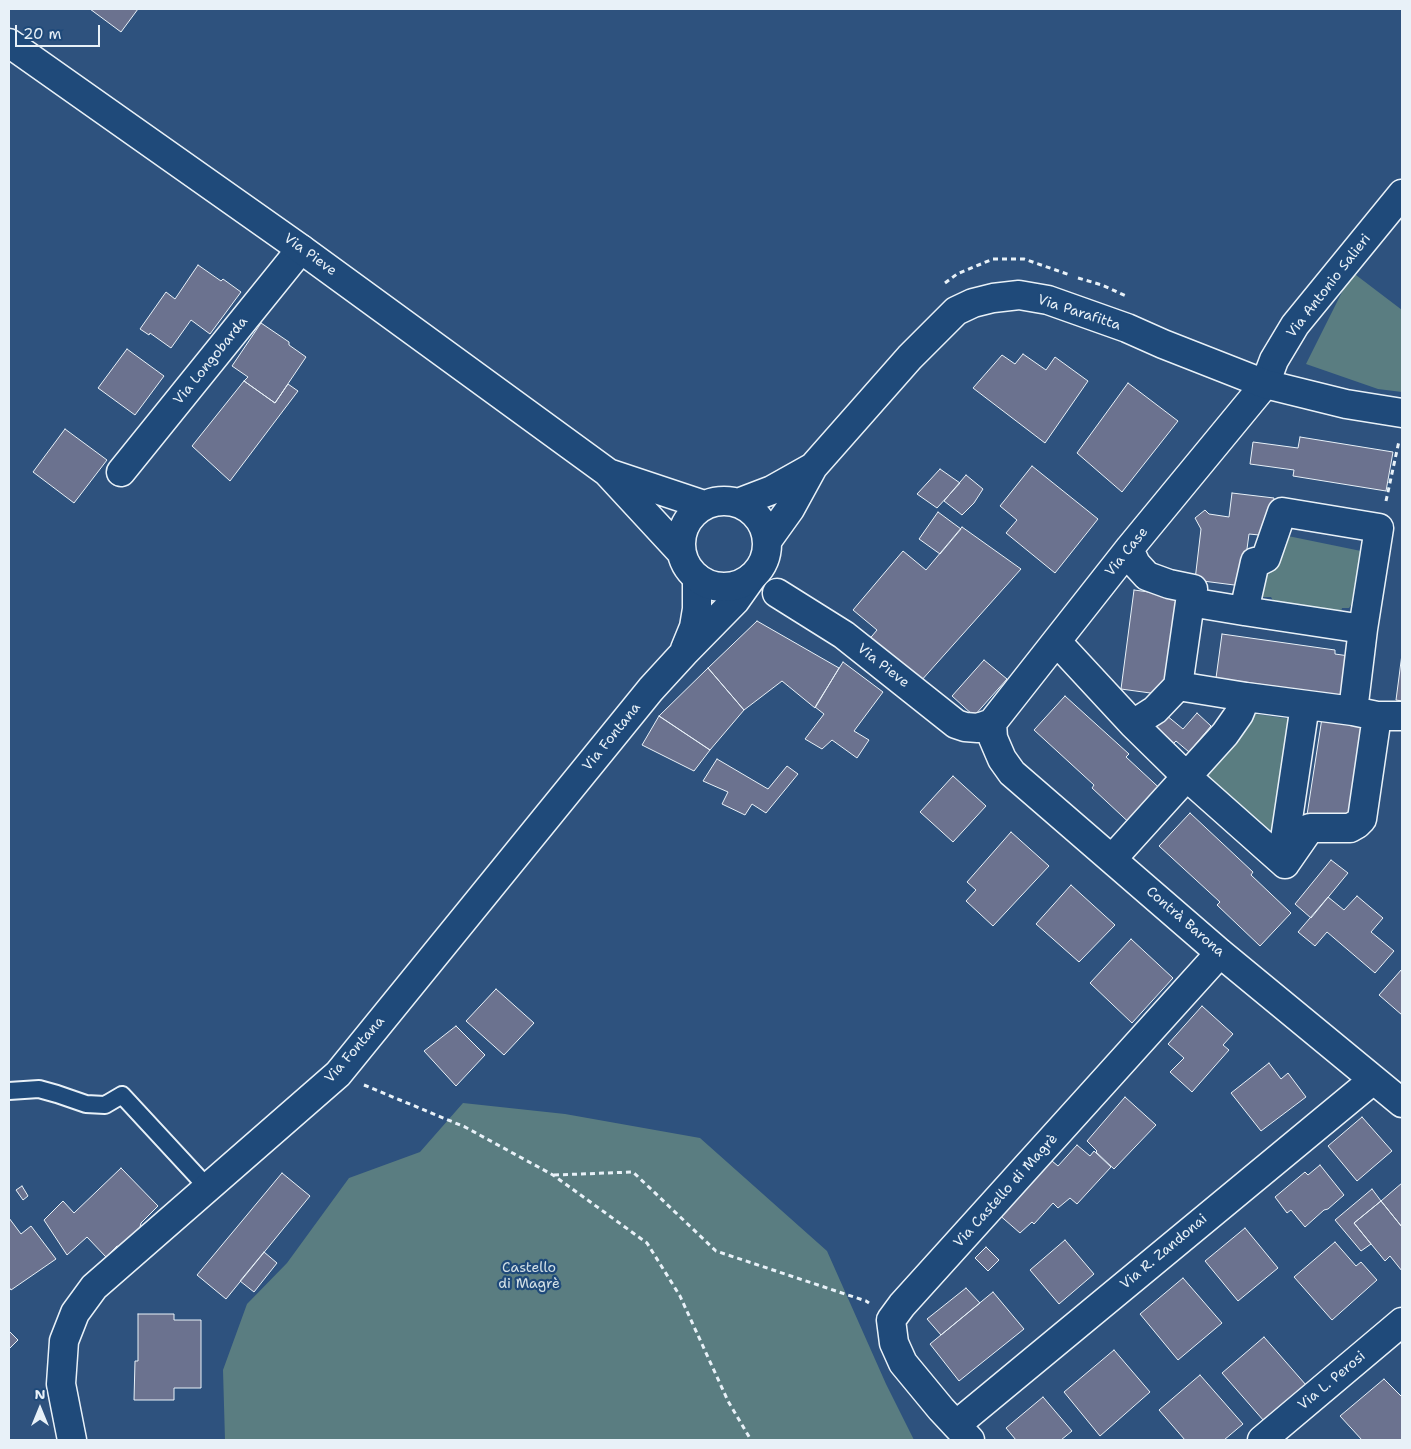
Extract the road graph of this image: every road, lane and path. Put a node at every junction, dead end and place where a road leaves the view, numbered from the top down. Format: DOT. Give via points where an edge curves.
graph roads {
  1 [pos="9,43"];
  2 [pos="1402,194"];
  3 [pos="301,249"];
  4 [pos="1265,384"];
  5 [pos="1401,426"];
  6 [pos="813,467"];
  7 [pos="122,472"];
  8 [pos="607,472"];
  9 [pos="738,503"];
  10 [pos="704,505"];
  11 [pos="1379,528"];
  12 [pos="767,541"];
  13 [pos="1129,549"];
  14 [pos="681,552"];
  15 [pos="752,577"];
  16 [pos="697,578"];
  17 [pos="777,593"];
  18 [pos="1190,602"];
  19 [pos="1244,611"];
  20 [pos="1363,629"];
  21 [pos="1057,642"];
  22 [pos="684,653"];
  23 [pos="1178,686"];
  24 [pos="1246,697"];
  25 [pos="1305,705"];
  26 [pos="1377,715"];
  27 [pos="992,723"];
  28 [pos="1133,724"];
  29 [pos="1187,777"];
  30 [pos="1112,859"];
  31 [pos="1285,864"];
  32 [pos="1220,953"];
  33 [pos="338,1074"];
  34 [pos="1373,1080"];
  35 [pos="9,1091"];
  36 [pos="1402,1103"];
  37 [pos="553,1175"];
  38 [pos="208,1188"];
  39 [pos="866,1301"];
  40 [pos="1402,1322"];
  41 [pos="963,1433"];
  42 [pos="72,1440"];
  43 [pos="751,1440"];
  44 [pos="1262,1440"];
  1 -- 3 [label="street, Via Pieve"];
  2 -- 4 [label="street, Via Antonio Salieri" via="1295,326 1274,360"];
  3 -- 7 [label="street, Via Longobarda"];
  3 -- 8 [label="street, Via Pieve"];
  4 -- 5 [label="street, Via Parafitta" via="1346,404"];
  4 -- 6 [label="street, Via Parafitta" via="1048,300 1019,295 993,298 956,311 944,322"];
  4 -- 13 [label="street, Via Case"];
  5 -- 11 [label="path"];
  6 -- 9 [label="street, Via Parafitta" via="772,490"];
  6 -- 12 [label="street, Via Parafitta" via="790,509"];
  8 -- 10 [label="street, Via Pieve"];
  8 -- 14 [label="street, Via Pieve"];
  9 -- 10 [label="street" via="727,501"];
  9 -- 12 [label="street" via="758,518"];
  10 -- 14 [label="street" via="685,524"];
  11 -- 19 [label="street" via="1282,512 1266,558 1254,562"];
  11 -- 20 [label="street"];
  12 -- 15 [label="street" via="761,567"];
  13 -- 18 [label="street" via="1147,576 1192,588"];
  13 -- 21 [label="street, Via Case"];
  14 -- 16 [label="street" via="689,571"];
  15 -- 16 [label="street" via="740,585 725,588"];
  15 -- 22 [label="street, Via Fontana" via="735,601"];
  16 -- 22 [label="street, Via Fontana" via="694,627"];
  17 -- 27 [label="street, Via Pieve" via="844,635 956,724 978,728"];
  18 -- 19 [label="street"];
  18 -- 23 [label="street"];
  19 -- 20 [label="street"];
  20 -- 26 [label="street"];
  21 -- 27 [label="street, Via Case"];
  21 -- 28 [label="street"];
  22 -- 33 [label="street, Via Fontana" via="651,689"];
  23 -- 24 [label="street"];
  23 -- 28 [label="street" via="1155,710"];
  24 -- 25 [label="street"];
  24 -- 29 [label="street" via="1239,714"];
  25 -- 26 [label="street"];
  25 -- 31 [label="street" via="1285,839"];
  26 -- 31 [label="street" via="1362,819 1350,828 1310,828"];
  27 -- 30 [label="street, Contrà Barona" via="993,738 1012,773"];
  28 -- 29 [label="street"];
  29 -- 30 [label="street"];
  29 -- 31 [label="street"];
  30 -- 32 [label="street, Contrà Barona"];
  32 -- 34 [label="street, Contrà Barona"];
  32 -- 41 [label="street, Via Castello di Magrè" via="891,1320 894,1343 903,1363"];
  33 -- 37 [label="path" via="465,1128"];
  33 -- 38 [label="street, Via Fontana"];
  34 -- 36 [label="street, Contrà Barona"];
  34 -- 41 [label="street, Via R. Zandonai"];
  35 -- 38 [label="lane" via="39,1089 86,1104 105,1105 122,1095"];
  37 -- 39 [label="path" via="633,1172 716,1251"];
  37 -- 43 [label="path" via="648,1243 680,1296 728,1401"];
  38 -- 42 [label="street, Via Fontana" via="94,1287 75,1313 64,1341 61,1384"];
  40 -- 44 [label="street, Via L. Perosi"];
}
